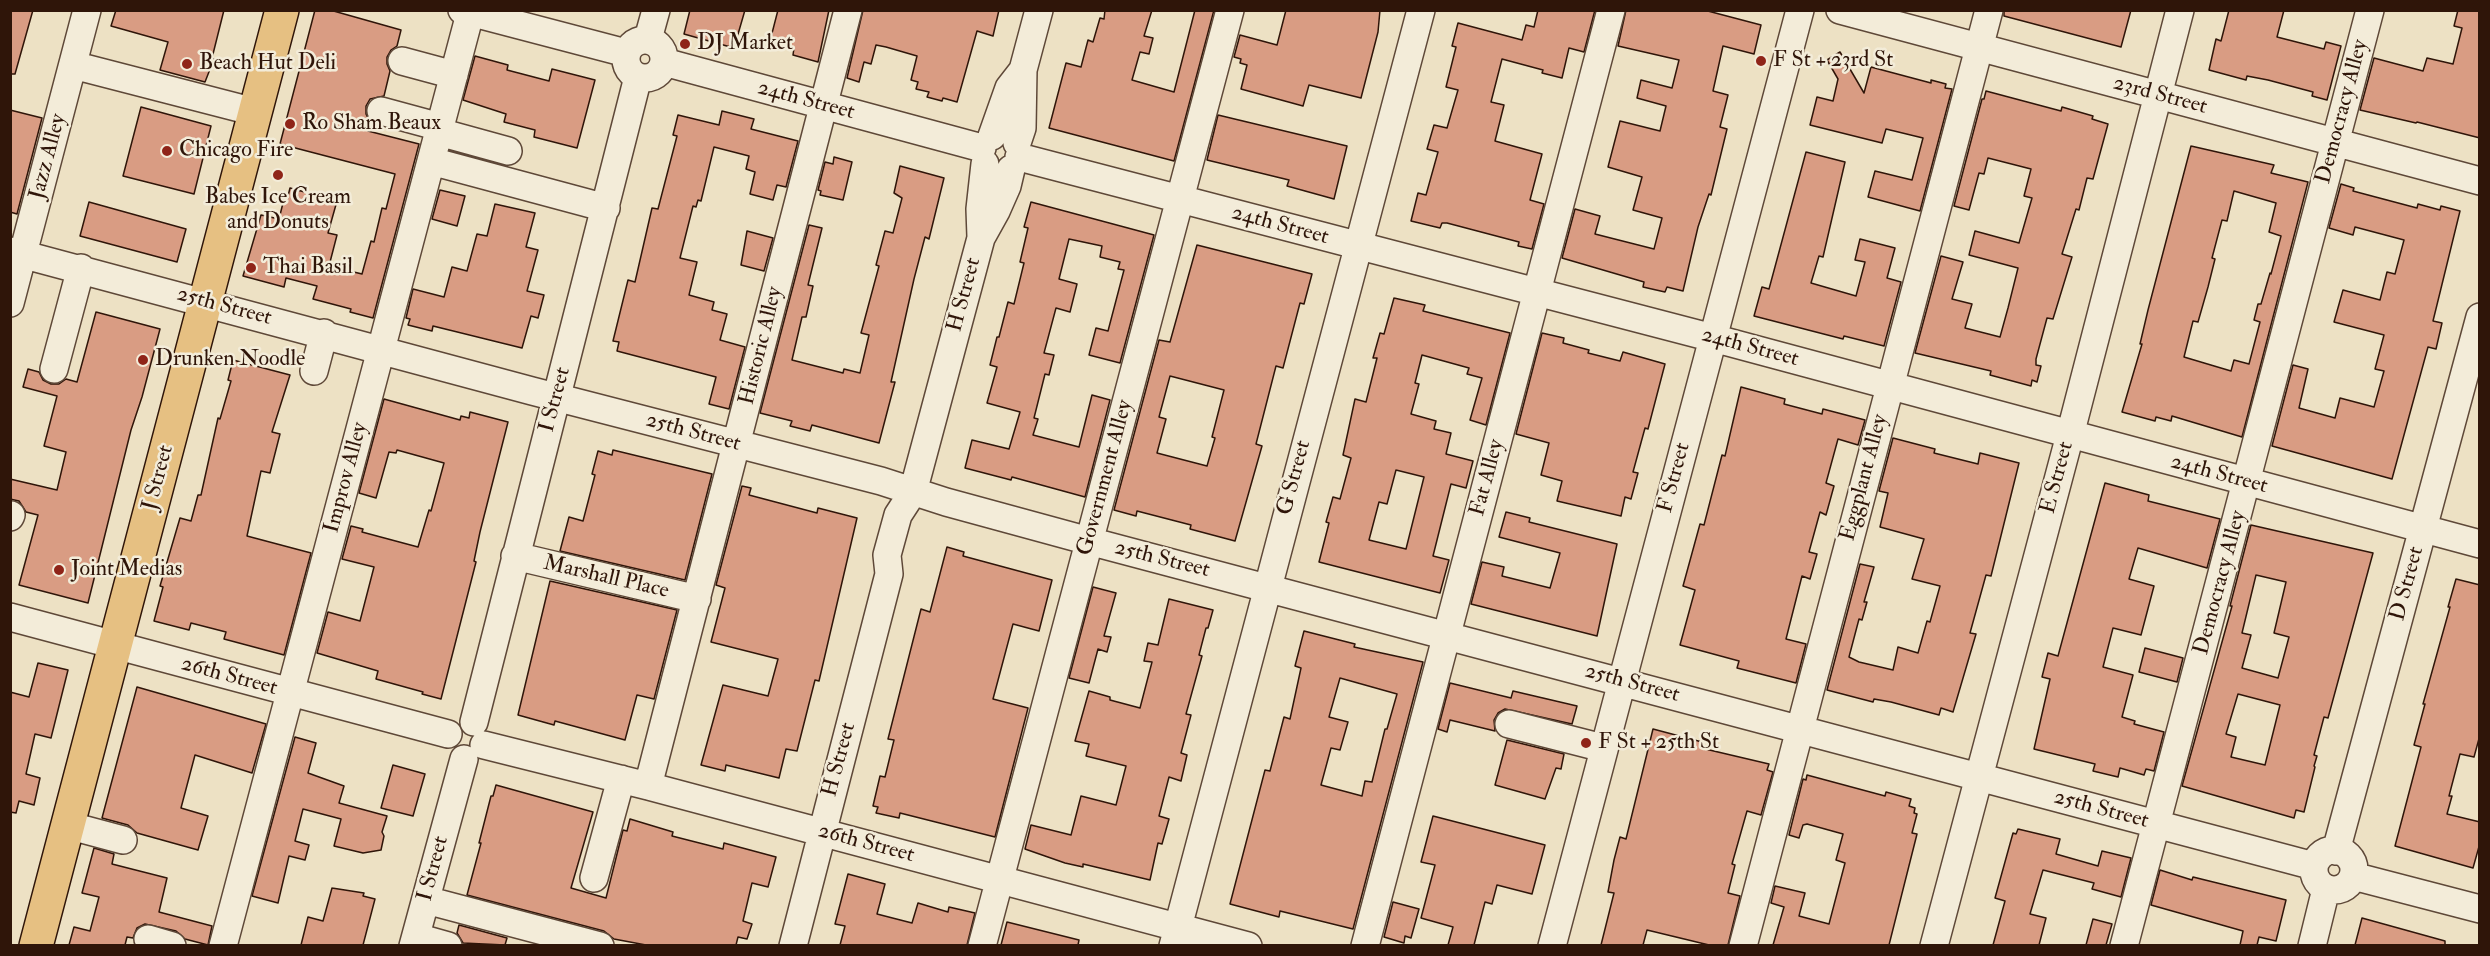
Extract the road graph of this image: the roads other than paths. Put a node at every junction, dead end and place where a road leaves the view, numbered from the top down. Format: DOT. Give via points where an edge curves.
graph roads {
  1 [pos="87,10"];
  2 [pos="282,10"];
  3 [pos="656,10"];
  4 [pos="848,10"];
  5 [pos="1039,10"];
  6 [pos="1230,10"];
  7 [pos="1421,10"];
  8 [pos="1611,10"];
  9 [pos="1800,10"];
  10 [pos="1840,10"];
  11 [pos="1989,10"];
  12 [pos="2180,10"];
  13 [pos="2370,10"];
  14 [pos="468,11"];
  15 [pos="637,46"];
  16 [pos="1979,48"];
  17 [pos="74,52"];
  18 [pos="402,61"];
  19 [pos="664,62"];
  20 [pos="454,75"];
  21 [pos="638,77"];
  22 [pos="2157,95"];
  23 [pos="823,106"];
  24 [pos="381,111"];
  25 [pos="255,112"];
  26 [pos="439,129"];
  27 [pos="2335,143"];
  28 [pos="508,151"];
  29 [pos="1001,153"];
  30 [pos="431,161"];
  31 [pos="2480,181"];
  32 [pos="1180,198"];
  33 [pos="606,207"];
  34 [pos="1357,246"];
  35 [pos="17,253"];
  36 [pos="81,268"];
  37 [pos="1537,292"];
  38 [pos="206,302"];
  39 [pos="10,303"];
  40 [pos="2480,317"];
  41 [pos="324,333"];
  42 [pos="1713,338"];
  43 [pos="381,349"];
  44 [pos="54,369"];
  45 [pos="314,371"];
  46 [pos="1889,385"];
  47 [pos="556,397"];
  48 [pos="2070,435"];
  49 [pos="737,444"];
  50 [pos="2247,482"];
  51 [pos="913,492"];
  52 [pos="2423,529"];
  53 [pos="1089,541"];
  54 [pos="2480,544"];
  55 [pos="515,556"];
  56 [pos="1267,587"];
  57 [pos="697,599"];
  58 [pos="10,617"];
  59 [pos="1448,635"];
  60 [pos="115,647"];
  61 [pos="1621,681"];
  62 [pos="289,693"];
  63 [pos="1509,724"];
  64 [pos="1801,729"];
  65 [pos="474,742"];
  66 [pos="1603,748"];
  67 [pos="1978,776"];
  68 [pos="621,779"];
  69 [pos="648,786"];
  70 [pos="67,825"];
  71 [pos="2157,825"];
  72 [pos="821,833"];
  73 [pos="123,840"];
  74 [pos="2336,851"];
  75 [pos="2353,876"];
  76 [pos="594,878"];
  77 [pos="2320,878"];
  78 [pos="999,879"];
  79 [pos="426,900"];
  80 [pos="2480,909"];
  81 [pos="1175,936"];
  82 [pos="415,941"];
  83 [pos="36,945"];
  84 [pos="223,945"];
  85 [pos="448,945"];
  86 [pos="600,945"];
  87 [pos="793,945"];
  88 [pos="982,945"];
  89 [pos="1248,945"];
  90 [pos="1365,945"];
  91 [pos="1552,945"];
  92 [pos="1743,945"];
  93 [pos="1934,945"];
  94 [pos="2124,945"];
  95 [pos="2312,945"];
  1 -- 17 [label="street, Jazz Alley"];
  2 -- 25 [label="main road, J Street"];
  3 -- 15 [label="street"];
  4 -- 23 [label="street, Historic Alley"];
  5 -- 29 [label="street, H Street" via="1023,70 1023,117"];
  6 -- 32 [label="street, Government Alley"];
  7 -- 34 [label="street, G Street"];
  8 -- 37 [label="street, Fat Alley"];
  9 -- 42 [label="street, F Street"];
  10 -- 16 [label="street, 23rd Street"];
  11 -- 16 [label="street, Eggplant Alley"];
  12 -- 22 [label="street, E Street"];
  13 -- 27 [label="street, Democracy Alley"];
  14 -- 15 [label="street"];
  14 -- 20 [label="street, Improv Alley"];
  15 -- 19 [label="street" via="658,43"];
  15 -- 21 [label="street" via="627,67"];
  16 -- 22 [label="street, 23rd Street"];
  16 -- 46 [label="street, Eggplant Alley"];
  17 -- 25 [label="street"];
  17 -- 35 [label="street, Jazz Alley"];
  18 -- 20 [label="street"];
  19 -- 21 [label="street" via="657,74"];
  19 -- 23 [label="street, 24th Street"];
  20 -- 26 [label="street, Improv Alley"];
  21 -- 33 [label="street, I Street"];
  22 -- 27 [label="street, 23rd Street"];
  22 -- 48 [label="street, E Street"];
  23 -- 29 [label="street, 24th Street"];
  23 -- 49 [label="street, Historic Alley"];
  24 -- 26 [label="street"];
  25 -- 38 [label="main road, J Street"];
  26 -- 28 [label="street"];
  26 -- 30 [label="street, Improv Alley"];
  27 -- 31 [label="street, 23rd Street"];
  27 -- 50 [label="street, Democracy Alley"];
  29 -- 32 [label="street, 24th Street"];
  29 -- 51 [label="street, H Street" via="1007,186 981,238"];
  30 -- 33 [label="street"];
  30 -- 43 [label="street, Improv Alley"];
  32 -- 34 [label="street, 24th Street"];
  32 -- 53 [label="street, Government Alley"];
  33 -- 47 [label="street, I Street"];
  34 -- 37 [label="street, 24th Street"];
  34 -- 56 [label="street, G Street"];
  35 -- 36 [label="street, 25th Street"];
  35 -- 39 [label="street, Jazz Alley"];
  36 -- 38 [label="street, 25th Street"];
  36 -- 44 [label="street"];
  37 -- 42 [label="street, 24th Street"];
  37 -- 59 [label="street, Fat Alley"];
  38 -- 41 [label="street, 25th Street"];
  38 -- 60 [label="main road, J Street"];
  40 -- 52 [label="street, D Street"];
  41 -- 43 [label="street, 25th Street"];
  41 -- 45 [label="street"];
  42 -- 46 [label="street, 24th Street"];
  42 -- 61 [label="street, F Street"];
  43 -- 47 [label="street, 25th Street"];
  43 -- 62 [label="street, Improv Alley"];
  46 -- 48 [label="street, 24th Street"];
  46 -- 64 [label="street, Eggplant Alley"];
  47 -- 49 [label="street, 25th Street"];
  47 -- 55 [label="street, I Street"];
  48 -- 50 [label="street, 24th Street"];
  48 -- 67 [label="street, E Street"];
  49 -- 51 [label="street, 25th Street"];
  49 -- 57 [label="street, Historic Alley"];
  50 -- 52 [label="street, 24th Street"];
  50 -- 71 [label="street, Democracy Alley"];
  51 -- 53 [label="street, 25th Street"];
  51 -- 72 [label="street, H Street" via="898,515 887,555 889,574"];
  52 -- 54 [label="street, 24th Street"];
  52 -- 74 [label="street, D Street"];
  53 -- 56 [label="street, 25th Street"];
  53 -- 78 [label="street, Government Alley"];
  55 -- 57 [label="street, Marshall Place"];
  55 -- 65 [label="street, I Street"];
  56 -- 59 [label="street, 25th Street"];
  56 -- 81 [label="street, G Street"];
  57 -- 69 [label="street, Historic Alley"];
  58 -- 60 [label="street, 26th Street"];
  59 -- 61 [label="street, 25th Street"];
  59 -- 90 [label="street, Fat Alley"];
  60 -- 62 [label="street, 26th Street"];
  60 -- 70 [label="main road, J Street"];
  61 -- 64 [label="street, 25th Street"];
  61 -- 66 [label="street, F Street"];
  62 -- 65 [label="street, 26th Street" via="448,734 450,750"];
  62 -- 84 [label="street, Improv Alley" via="238,870"];
  63 -- 66 [label="street"];
  64 -- 67 [label="street, 25th Street"];
  64 -- 92 [label="street, Eggplant Alley"];
  65 -- 68 [label="street, 26th Street"];
  65 -- 79 [label="street, I Street"];
  66 -- 91 [label="street, F Street"];
  67 -- 71 [label="street, 25th Street"];
  67 -- 93 [label="street, E Street"];
  68 -- 69 [label="street, 26th Street"];
  68 -- 76 [label="street"];
  69 -- 72 [label="street, 26th Street"];
  70 -- 73 [label="street"];
  70 -- 83 [label="main road, J Street"];
  71 -- 77 [label="street, 25th Street"];
  71 -- 94 [label="street, Democracy Alley"];
  72 -- 78 [label="street, 26th Street"];
  72 -- 87 [label="street, H Street"];
  74 -- 75 [label="street" via="2349,858"];
  74 -- 77 [label="street" via="2324,853"];
  75 -- 77 [label="street" via="2338,890"];
  75 -- 80 [label="street"];
  77 -- 95 [label="street"];
  78 -- 81 [label="street, 26th Street"];
  78 -- 88 [label="street, Government Alley"];
  79 -- 82 [label="street, I Street"];
  79 -- 86 [label="street"];
  81 -- 89 [label="street, 26th Street"];
  82 -- 85 [label="street"];
}
